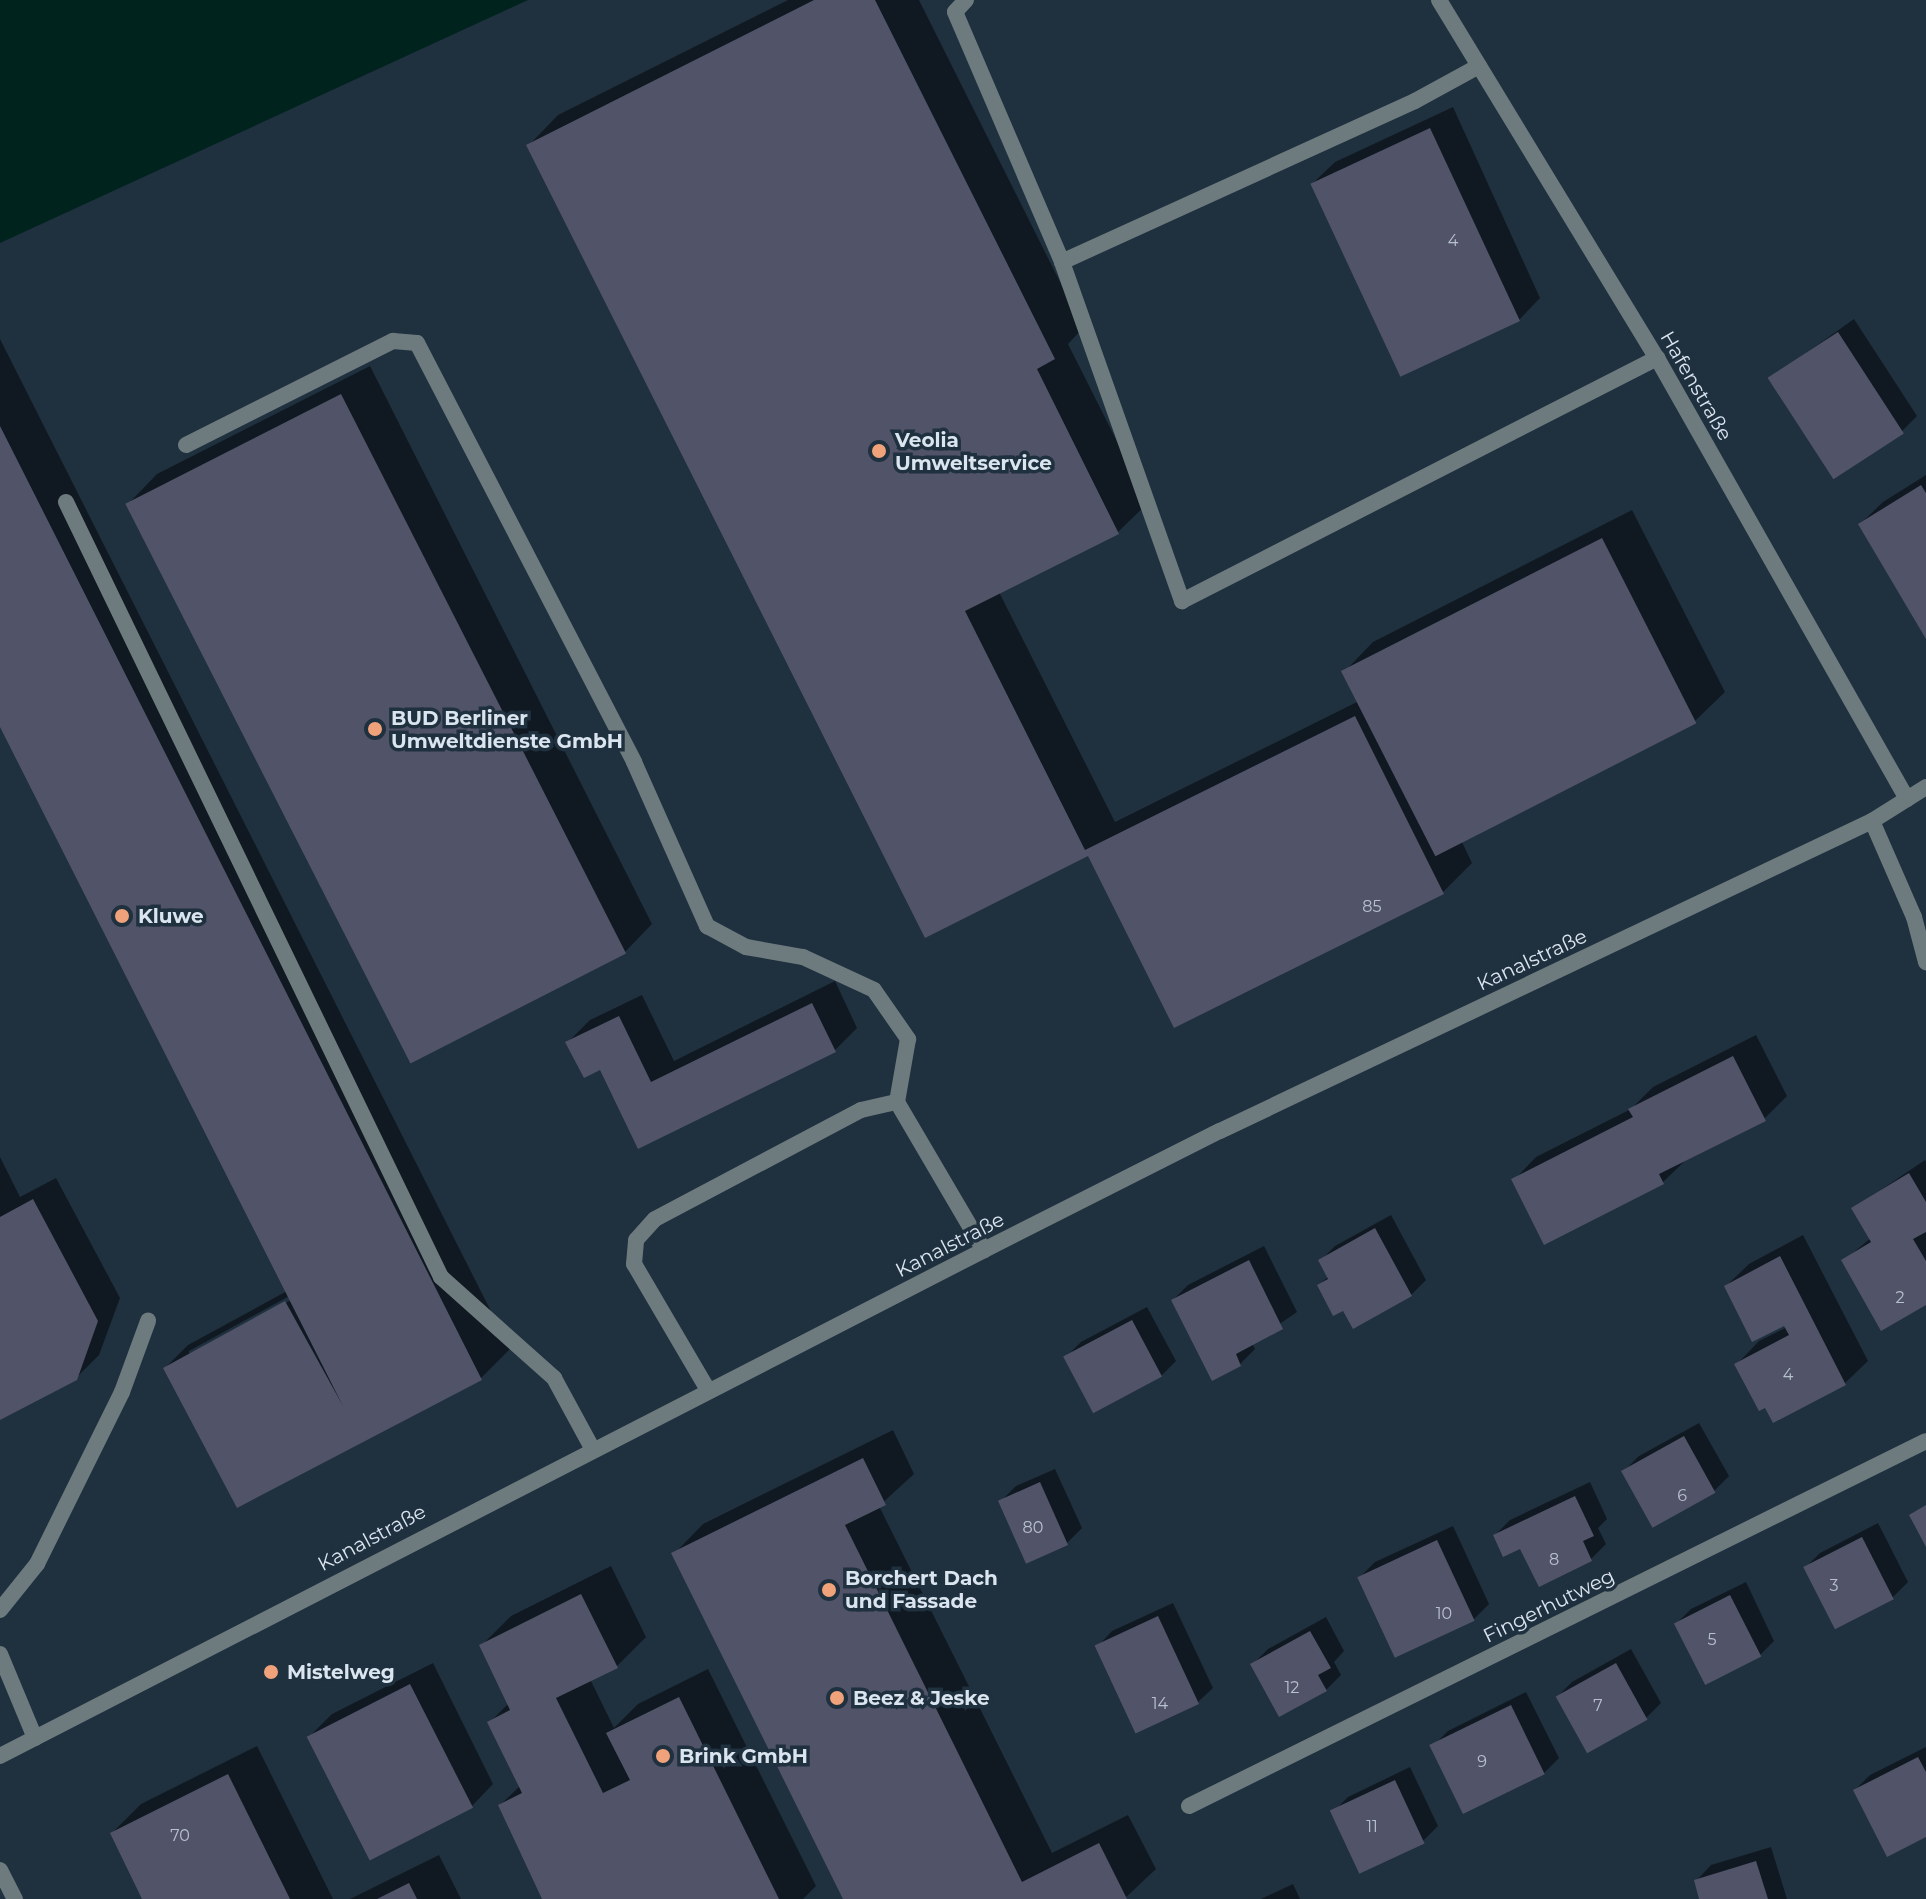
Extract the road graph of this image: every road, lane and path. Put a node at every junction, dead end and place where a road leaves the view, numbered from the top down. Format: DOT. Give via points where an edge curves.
graph roads {
  1 [pos="966,0"];
  2 [pos="1439,0"];
  3 [pos="1479,66"];
  4 [pos="1062,262"];
  5 [pos="1657,358"];
  6 [pos="186,445"];
  7 [pos="66,502"];
  8 [pos="1926,787"];
  9 [pos="1907,799"];
  10 [pos="1872,821"];
  11 [pos="1926,962"];
  12 [pos="897,1102"];
  13 [pos="984,1250"];
  14 [pos="148,1321"];
  15 [pos="708,1390"];
  16 [pos="1926,1441"];
  17 [pos="592,1448"];
  18 [pos="0,1610"];
  19 [pos="0,1654"];
  20 [pos="35,1738"];
  21 [pos="0,1756"];
  22 [pos="1189,1806"];
  23 [pos="0,1870"];
  24 [pos="15,1899"];
  1 -- 4 [label="street" via="955,12"];
  2 -- 3 [label="street, Hafenstraße"];
  3 -- 4 [label="street" via="1424,97"];
  3 -- 5 [label="street, Hafenstraße"];
  4 -- 5 [label="street" via="1182,601"];
  5 -- 9 [label="street, Hafenstraße"];
  6 -- 12 [label="street" via="393,341 417,343 634,762 707,926 746,947 803,957 874,990 908,1039"];
  7 -- 17 [label="street" via="441,1277 554,1378"];
  8 -- 9 [label="street, Kanalstraße"];
  9 -- 10 [label="street, Kanalstraße"];
  10 -- 11 [label="street" via="1914,917"];
  10 -- 13 [label="street, Kanalstraße" via="1220,1131"];
  12 -- 13 [label="street"];
  12 -- 15 [label="street" via="847,1117 655,1219 636,1240 634,1264"];
  13 -- 15 [label="street, Kanalstraße"];
  14 -- 18 [label="street" via="122,1392 37,1564"];
  15 -- 17 [label="street, Kanalstraße"];
  16 -- 22 [label="street, Fingerhutweg"];
  17 -- 20 [label="street, Kanalstraße"];
  19 -- 20 [label="street"];
  20 -- 21 [label="street, Kanalstraße"];
  23 -- 24 [label="street"];
}
